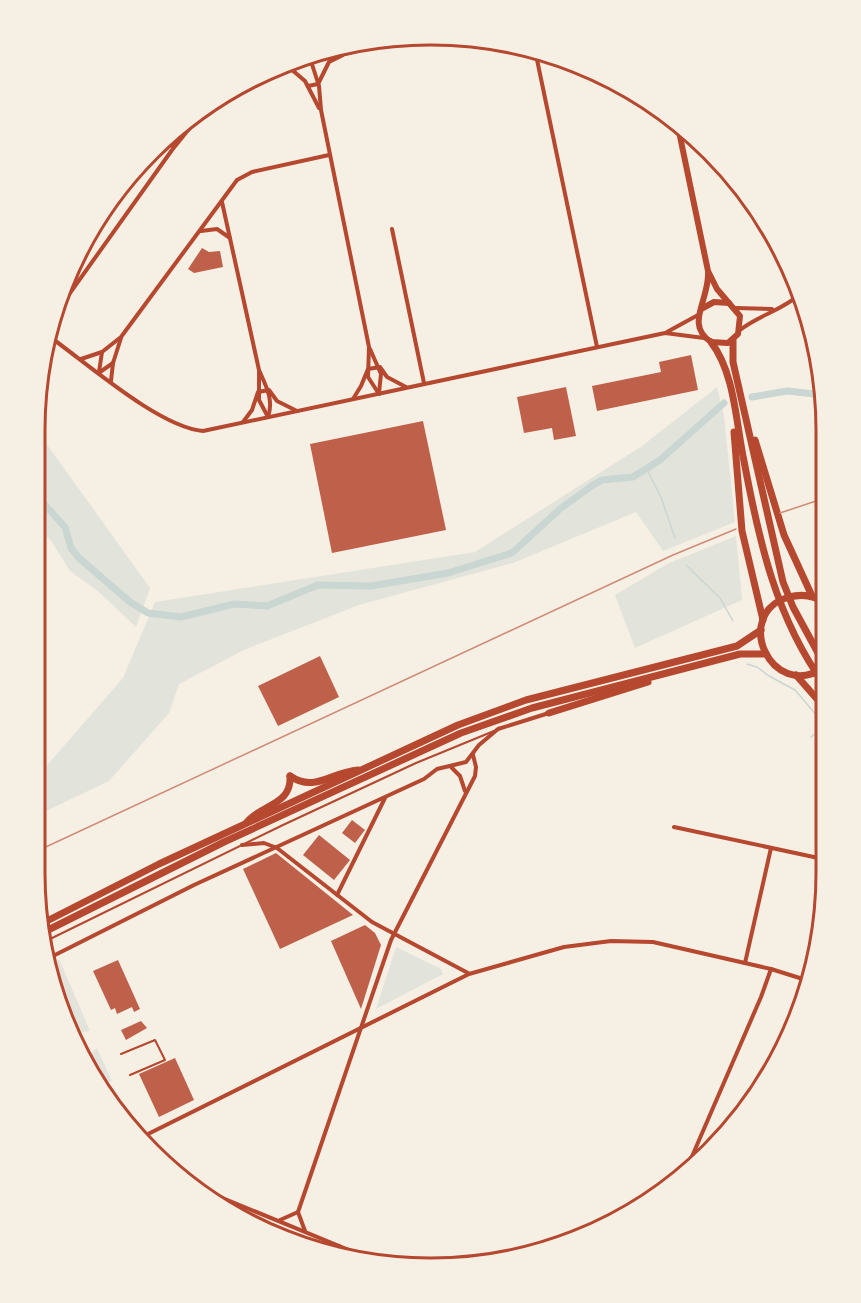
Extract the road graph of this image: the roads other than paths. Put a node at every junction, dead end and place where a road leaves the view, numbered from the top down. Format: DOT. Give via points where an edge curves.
graph roads {
  1 [pos="343,55"];
  2 [pos="537,60"];
  3 [pos="313,63"];
  4 [pos="294,70"];
  5 [pos="318,84"];
  6 [pos="308,87"];
  7 [pos="321,110"];
  8 [pos="183,135"];
  9 [pos="680,137"];
  10 [pos="175,142"];
  11 [pos="171,150"];
  12 [pos="329,155"];
  13 [pos="222,201"];
  14 [pos="392,229"];
  15 [pos="201,231"];
  16 [pos="231,238"];
  17 [pos="708,271"];
  18 [pos="71,292"];
  19 [pos="793,299"];
  20 [pos="729,303"];
  21 [pos="703,308"];
  22 [pos="736,308"];
  23 [pos="778,309"];
  24 [pos="698,315"];
  25 [pos="740,330"];
  26 [pos="665,333"];
  27 [pos="121,337"];
  28 [pos="708,340"];
  29 [pos="734,340"];
  30 [pos="55,342"];
  31 [pos="369,347"];
  32 [pos="597,347"];
  33 [pos="102,352"];
  34 [pos="80,359"];
  35 [pos="113,363"];
  36 [pos="380,367"];
  37 [pos="368,369"];
  38 [pos="259,370"];
  39 [pos="99,372"];
  40 [pos="111,381"];
  41 [pos="424,383"];
  42 [pos="407,387"];
  43 [pos="268,390"];
  44 [pos="258,392"];
  45 [pos="379,394"];
  46 [pos="352,399"];
  47 [pos="742,404"];
  48 [pos="733,406"];
  49 [pos="298,411"];
  50 [pos="268,417"];
  51 [pos="243,422"];
  52 [pos="812,596"];
  53 [pos="816,598"];
  54 [pos="763,620"];
  55 [pos="760,630"];
  56 [pos="816,650"];
  57 [pos="765,654"];
  58 [pos="687,669"];
  59 [pos="816,672"];
  60 [pos="816,672"];
  61 [pos="796,675"];
  62 [pos="816,698"];
  63 [pos="549,713"];
  64 [pos="498,729"];
  65 [pos="473,755"];
  66 [pos="449,766"];
  67 [pos="363,769"];
  68 [pos="465,792"];
  69 [pos="385,797"];
  70 [pos="245,824"];
  71 [pos="674,827"];
  72 [pos="242,845"];
  73 [pos="277,848"];
  74 [pos="771,848"];
  75 [pos="816,858"];
  76 [pos="337,895"];
  77 [pos="48,921"];
  78 [pos="49,929"];
  79 [pos="393,935"];
  80 [pos="51,939"];
  81 [pos="54,956"];
  82 [pos="745,963"];
  83 [pos="771,969"];
  84 [pos="469,974"];
  85 [pos="801,978"];
  86 [pos="363,1025"];
  87 [pos="121,1054"];
  88 [pos="130,1075"];
  89 [pos="148,1134"];
  90 [pos="691,1156"];
  91 [pos="226,1199"];
  92 [pos="298,1212"];
  93 [pos="279,1220"];
  94 [pos="305,1231"];
  95 [pos="333,1246"];
  96 [pos="343,1246"];
  97 [pos="353,1250"];
  1 -- 5 [label="street" via="329,62"];
  2 -- 32 [label="street"];
  3 -- 5 [label="street"];
  4 -- 6 [label="street"];
  5 -- 6 [label="street"];
  5 -- 7 [label="street"];
  6 -- 7 [label="street"];
  7 -- 12 [label="street"];
  8 -- 11 [label="street"];
  9 -- 17 [label="main road"];
  10 -- 11 [label="street"];
  11 -- 18 [label="street"];
  12 -- 13 [label="street" via="244,175"];
  12 -- 31 [label="street"];
  13 -- 15 [label="street"];
  13 -- 16 [label="street"];
  14 -- 41 [label="street"];
  15 -- 16 [label="street" via="217,230"];
  15 -- 27 [label="street"];
  16 -- 38 [label="street"];
  17 -- 20 [label="main road"];
  17 -- 21 [label="main road"];
  19 -- 23 [label="street"];
  20 -- 21 [label="main road" via="714,302"];
  20 -- 22 [label="main road"];
  21 -- 24 [label="main road"];
  22 -- 23 [label="street"];
  22 -- 25 [label="main road"];
  23 -- 25 [label="street"];
  24 -- 26 [label="street"];
  24 -- 28 [label="main road" via="698,325"];
  25 -- 29 [label="main road"];
  26 -- 28 [label="street"];
  26 -- 32 [label="street"];
  27 -- 33 [label="street"];
  27 -- 35 [label="street"];
  28 -- 29 [label="main road" via="722,344"];
  28 -- 48 [label="highway" via="722,360"];
  29 -- 47 [label="highway" via="733,362"];
  30 -- 34 [label="street"];
  31 -- 36 [label="street"];
  31 -- 37 [label="street"];
  32 -- 41 [label="street"];
  33 -- 34 [label="street"];
  33 -- 39 [label="street"];
  34 -- 39 [label="street"];
  35 -- 39 [label="street"];
  35 -- 40 [label="street"];
  36 -- 37 [label="street"];
  36 -- 42 [label="street" via="387,377"];
  36 -- 45 [label="street"];
  37 -- 45 [label="street" via="369,381"];
  37 -- 46 [label="street"];
  38 -- 43 [label="street"];
  38 -- 44 [label="street"];
  39 -- 40 [label="street"];
  40 -- 51 [label="street" via="165,420 186,429 203,431"];
  41 -- 42 [label="street"];
  42 -- 45 [label="street"];
  43 -- 44 [label="street"];
  43 -- 49 [label="street" via="277,401"];
  43 -- 50 [label="street"];
  44 -- 50 [label="street"];
  44 -- 51 [label="street"];
  45 -- 46 [label="street"];
  46 -- 49 [label="street"];
  47 -- 52 [label="highway" via="784,535"];
  47 -- 56 [label="highway" via="783,582"];
  48 -- 54 [label="highway" via="742,531"];
  48 -- 59 [label="highway" via="773,588"];
  49 -- 50 [label="street"];
  50 -- 51 [label="street"];
  52 -- 53 [label="highway"];
  52 -- 54 [label="highway" via="783,599"];
  54 -- 55 [label="highway"];
  55 -- 57 [label="highway"];
  55 -- 67 [label="highway" via="737,646 576,686 488,713"];
  57 -- 58 [label="highway" via="740,654"];
  57 -- 61 [label="highway" via="778,669"];
  58 -- 63 [label="highway"];
  58 -- 78 [label="highway" via="532,708 460,733 224,842"];
  60 -- 61 [label="highway"];
  61 -- 62 [label="highway"];
  63 -- 64 [label="street"];
  64 -- 65 [label="street"];
  64 -- 72 [label="lane"];
  65 -- 66 [label="street" via="466,762"];
  65 -- 68 [label="street" via="477,771"];
  66 -- 68 [label="street" via="460,776"];
  66 -- 69 [label="street"];
  67 -- 70 [label="highway"];
  67 -- 70 [label="highway" via="344,771 313,783 301,783 290,776 290,790 284,798 253,814"];
  68 -- 79 [label="street"];
  69 -- 73 [label="street"];
  69 -- 76 [label="street"];
  70 -- 77 [label="highway"];
  71 -- 74 [label="street"];
  72 -- 73 [label="street" via="264,843"];
  72 -- 80 [label="lane"];
  73 -- 76 [label="street"];
  73 -- 81 [label="street"];
  74 -- 75 [label="street"];
  74 -- 82 [label="street"];
  76 -- 79 [label="street"];
  79 -- 84 [label="street"];
  79 -- 86 [label="street"];
  82 -- 83 [label="street"];
  82 -- 84 [label="street" via="652,942 611,941 564,947"];
  83 -- 85 [label="street"];
  83 -- 90 [label="street"];
  84 -- 86 [label="street"];
  86 -- 89 [label="street"];
  86 -- 92 [label="street"];
  87 -- 88 [label="lane" via="155,1040 165,1060"];
  91 -- 93 [label="street"];
  92 -- 93 [label="street"];
  92 -- 94 [label="street"];
  93 -- 94 [label="street"];
  94 -- 96 [label="street"];
  95 -- 96 [label="street"];
  96 -- 97 [label="street"];
}
